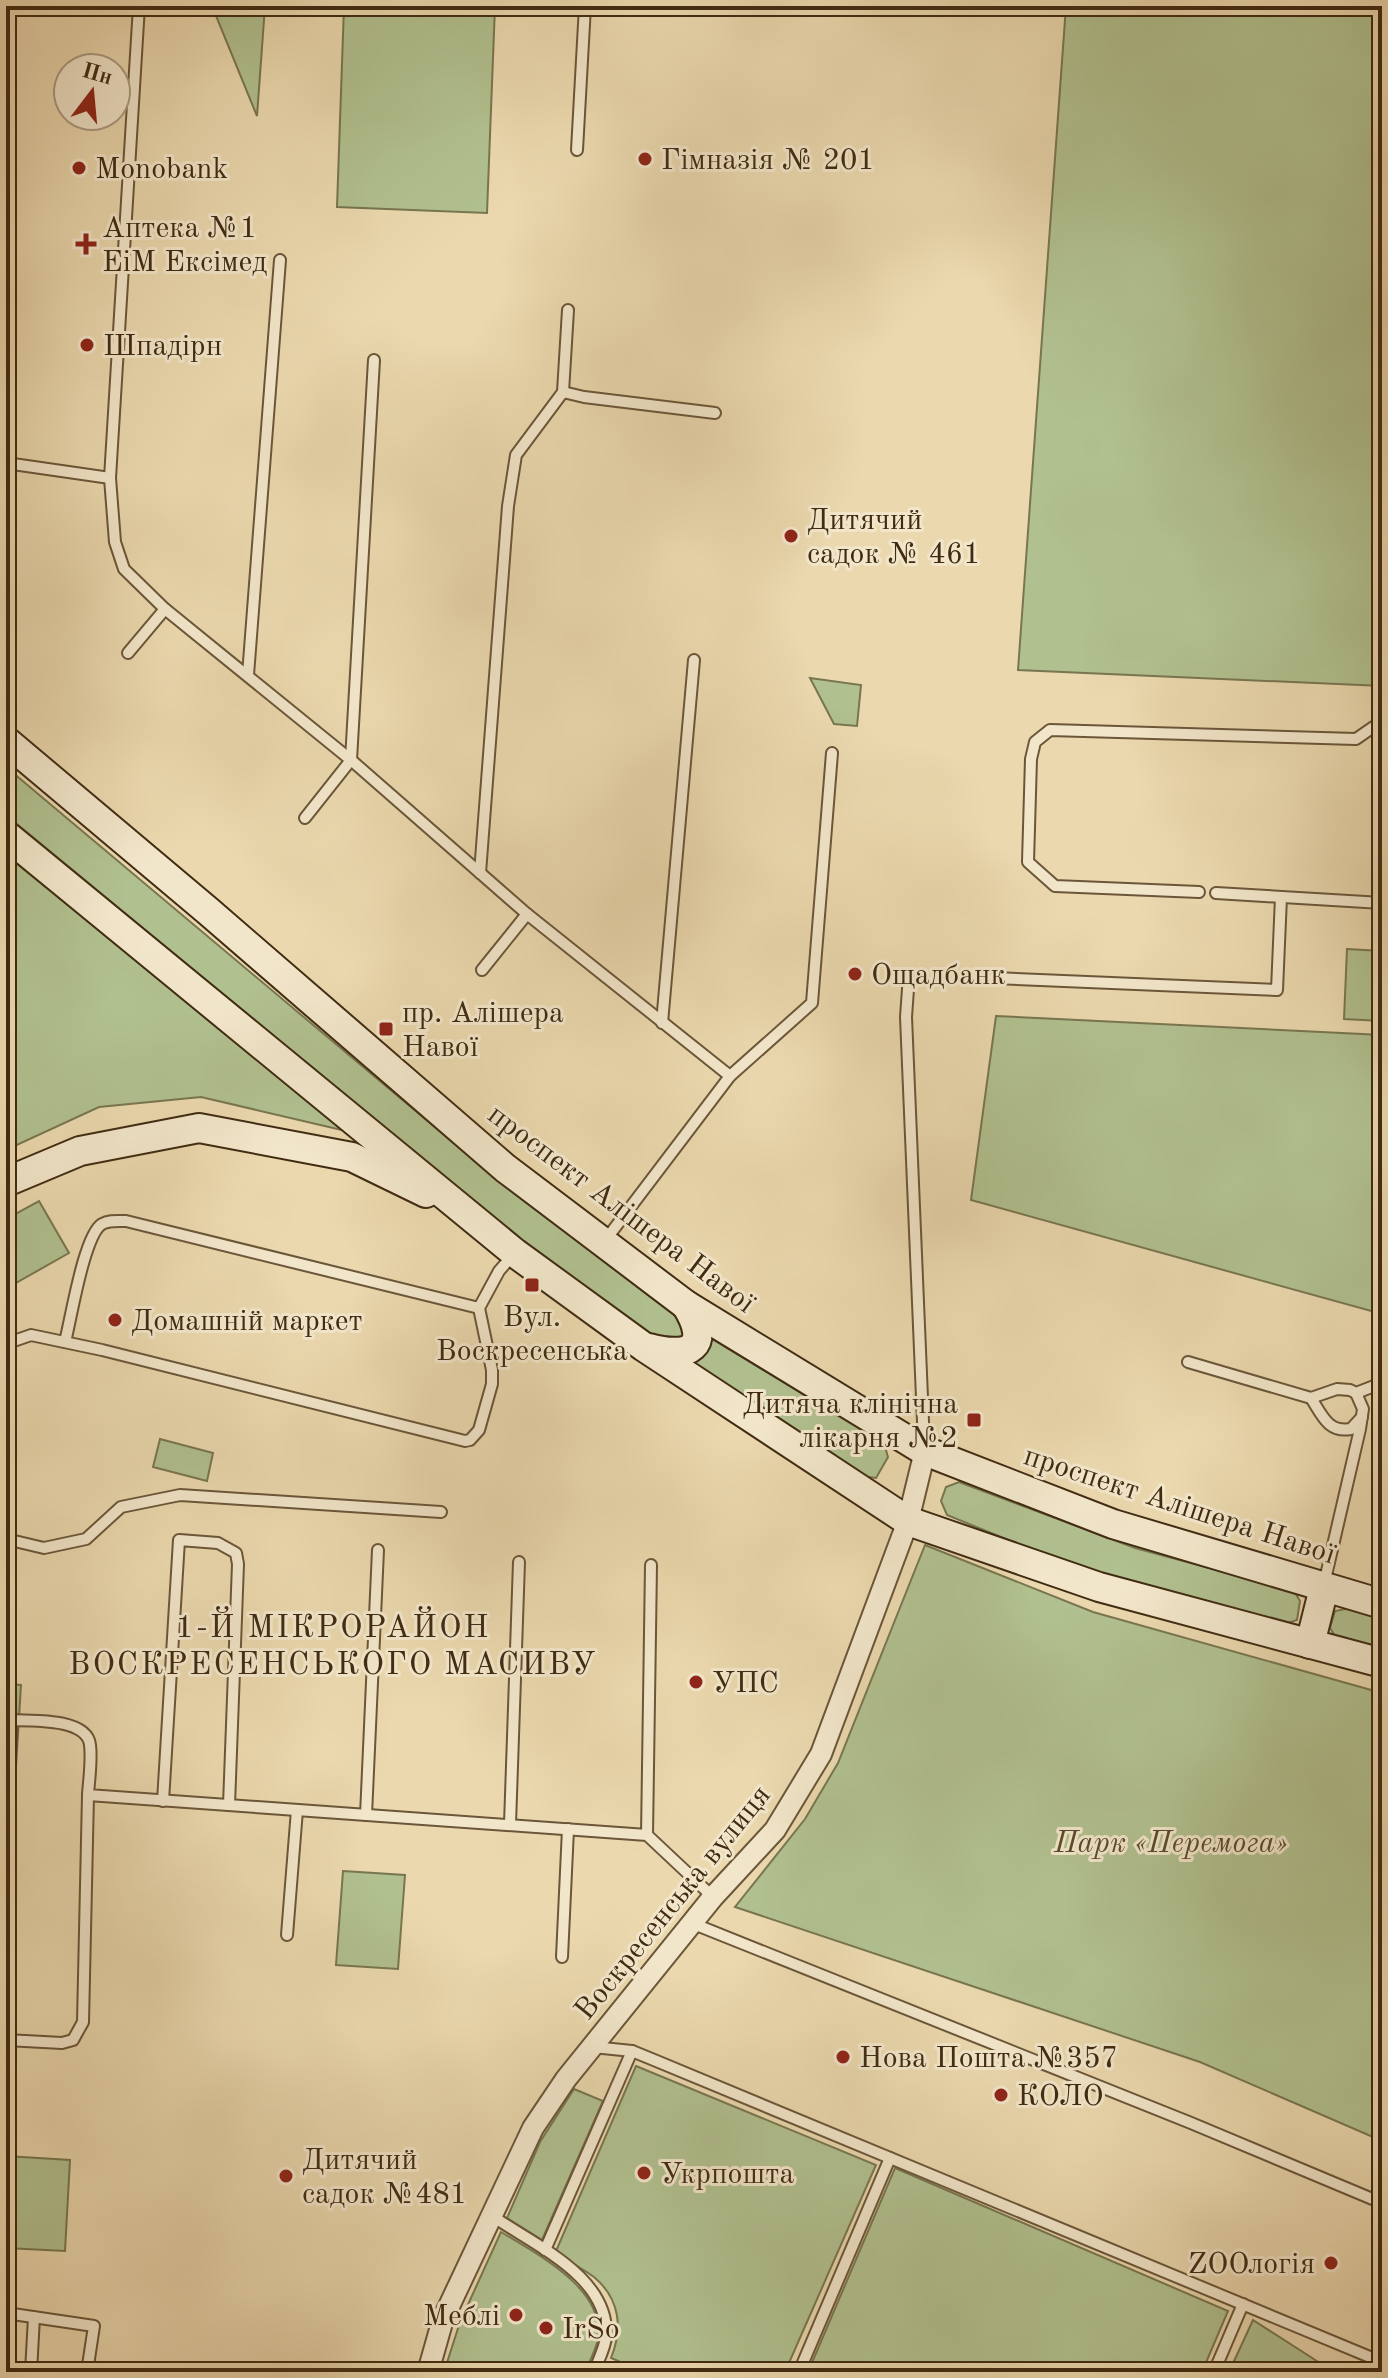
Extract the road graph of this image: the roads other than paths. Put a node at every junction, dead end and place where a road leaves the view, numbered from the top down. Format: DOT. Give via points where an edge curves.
graph roads {
  1 [pos="139,6"];
  2 [pos="585,6"];
  3 [pos="577,150"];
  4 [pos="280,260"];
  5 [pos="568,310"];
  6 [pos="374,360"];
  7 [pos="563,392"];
  8 [pos="715,413"];
  9 [pos="6,463"];
  10 [pos="110,478"];
  11 [pos="165,609"];
  12 [pos="128,653"];
  13 [pos="694,660"];
  14 [pos="248,675"];
  15 [pos="1382,721"];
  16 [pos="6,741"];
  17 [pos="832,753"];
  18 [pos="351,760"];
  19 [pos="305,818"];
  20 [pos="6,835"];
  21 [pos="480,873"];
  22 [pos="1199,892"];
  23 [pos="1216,893"];
  24 [pos="1281,897"];
  25 [pos="1382,903"];
  26 [pos="527,914"];
  27 [pos="482,970"];
  28 [pos="909,975"];
  29 [pos="994,978"];
  30 [pos="662,1023"];
  31 [pos="730,1076"];
  32 [pos="6,1182"];
  33 [pos="467,1213"];
  34 [pos="604,1242"];
  35 [pos="515,1253"];
  36 [pos="686,1305"];
  37 [pos="479,1308"];
  38 [pos="65,1342"];
  39 [pos="6,1346"];
  40 [pos="644,1347"];
  41 [pos="1188,1362"];
  42 [pos="1379,1385"];
  43 [pos="1331,1392"];
  44 [pos="1356,1393"];
  45 [pos="1311,1398"];
  46 [pos="1322,1415"];
  47 [pos="1363,1415"];
  48 [pos="1351,1429"];
  49 [pos="1357,1443"];
  50 [pos="925,1451"];
  51 [pos="441,1512"];
  52 [pos="908,1521"];
  53 [pos="6,1539"];
  54 [pos="378,1550"];
  55 [pos="519,1562"];
  56 [pos="651,1565"];
  57 [pos="1324,1588"];
  58 [pos="1382,1604"];
  59 [pos="1310,1644"];
  60 [pos="1382,1663"];
  61 [pos="9,1720"];
  62 [pos="88,1795"];
  63 [pos="163,1801"];
  64 [pos="229,1805"];
  65 [pos="297,1810"];
  66 [pos="366,1815"];
  67 [pos="6,1822"];
  68 [pos="510,1824"];
  69 [pos="568,1829"];
  70 [pos="647,1835"];
  71 [pos="713,1897"];
  72 [pos="694,1924"];
  73 [pos="287,1935"];
  74 [pos="562,1957"];
  75 [pos="6,2040"];
  76 [pos="593,2047"];
  77 [pos="632,2051"];
  78 [pos="890,2158"];
  79 [pos="1382,2203"];
  80 [pos="491,2215"];
  81 [pos="545,2250"];
  82 [pos="1243,2304"];
  83 [pos="6,2313"];
  84 [pos="34,2317"];
  85 [pos="1382,2362"];
  86 [pos="31,2372"];
  87 [pos="87,2372"];
  88 [pos="428,2372"];
  89 [pos="594,2372"];
  90 [pos="799,2372"];
  91 [pos="1214,2372"];
  1 -- 10 [label="lane"];
  2 -- 3 [label="lane"];
  4 -- 14 [label="lane"];
  5 -- 7 [label="lane"];
  6 -- 18 [label="lane"];
  7 -- 8 [label="lane"];
  7 -- 21 [label="lane" via="516,455"];
  9 -- 10 [label="lane"];
  10 -- 11 [label="lane" via="115,542 124,569"];
  11 -- 12 [label="lane"];
  11 -- 14 [label="lane"];
  13 -- 30 [label="lane"];
  14 -- 18 [label="lane"];
  15 -- 22 [label="lane" via="1356,739 1050,730 1035,742 1028,862 1055,886"];
  16 -- 34 [label="street, проспект Алішера Навої" via="505,1168"];
  17 -- 31 [label="lane" via="812,1003"];
  18 -- 19 [label="lane"];
  18 -- 21 [label="lane"];
  20 -- 33 [label="street"];
  21 -- 26 [label="lane"];
  23 -- 24 [label="lane"];
  24 -- 25 [label="lane"];
  24 -- 29 [label="lane" via="1277,990"];
  26 -- 27 [label="lane"];
  26 -- 30 [label="lane"];
  28 -- 50 [label="lane" via="906,1017"];
  30 -- 31 [label="lane"];
  31 -- 34 [label="lane"];
  32 -- 33 [label="street" via="80,1151 199,1128 352,1157"];
  33 -- 35 [label="street"];
  34 -- 36 [label="street, проспект Алішера Навої"];
  35 -- 37 [label="lane"];
  35 -- 40 [label="street"];
  36 -- 40 [label="street" via="698,1325 699,1337 691,1348 670,1354"];
  36 -- 50 [label="street, проспект Алішера Навої"];
  37 -- 38 [label="lane" via="113,1221 103,1223 89,1239"];
  37 -- 38 [label="lane" via="492,1384 479,1430 465,1441"];
  38 -- 39 [label="lane" via="31,1335"];
  40 -- 52 [label="street"];
  41 -- 45 [label="lane"];
  42 -- 44 [label="lane"];
  42 -- 47 [label="lane"];
  43 -- 44 [label="lane"];
  43 -- 45 [label="lane"];
  43 -- 46 [label="lane"];
  44 -- 47 [label="lane"];
  45 -- 46 [label="lane"];
  46 -- 48 [label="lane" via="1333,1428"];
  47 -- 48 [label="lane"];
  47 -- 49 [label="lane"];
  48 -- 49 [label="lane"];
  49 -- 57 [label="lane"];
  50 -- 52 [label="street, Воскресенська вулиця"];
  50 -- 57 [label="street, проспект Алішера Навої" via="1113,1524"];
  51 -- 53 [label="lane" via="180,1495 121,1507 86,1539 44,1548"];
  52 -- 59 [label="street" via="1099,1587"];
  52 -- 71 [label="street, Воскресенська вулиця" via="821,1754 775,1830"];
  54 -- 66 [label="lane"];
  55 -- 68 [label="lane"];
  56 -- 70 [label="lane"];
  57 -- 58 [label="street, проспект Алішера Навої"];
  57 -- 59 [label="street"];
  59 -- 60 [label="street"];
  61 -- 62 [label="lane" via="69,1724 87,1734"];
  61 -- 67 [label="lane"];
  62 -- 63 [label="lane"];
  62 -- 75 [label="lane" via="83,2022 73,2040 62,2043"];
  63 -- 64 [label="lane"];
  63 -- 64 [label="lane" via="179,1540 218,1543 236,1553"];
  64 -- 65 [label="lane"];
  65 -- 66 [label="lane"];
  65 -- 73 [label="lane"];
  66 -- 68 [label="lane"];
  68 -- 69 [label="lane"];
  69 -- 70 [label="lane"];
  69 -- 74 [label="lane"];
  70 -- 71 [label="lane"];
  71 -- 72 [label="street, Воскресенська вулиця"];
  72 -- 76 [label="street, Воскресенська вулиця"];
  72 -- 79 [label="lane"];
  76 -- 77 [label="lane"];
  76 -- 80 [label="street, Воскресенська вулиця" via="533,2128"];
  77 -- 78 [label="lane"];
  77 -- 81 [label="lane"];
  78 -- 82 [label="lane"];
  78 -- 90 [label="lane"];
  80 -- 81 [label="lane"];
  80 -- 88 [label="street, Воскресенська вулиця" via="443,2319"];
  81 -- 89 [label="lane" via="599,2297 606,2339"];
  82 -- 85 [label="lane"];
  82 -- 91 [label="lane"];
  83 -- 84 [label="lane"];
  84 -- 86 [label="lane"];
  84 -- 87 [label="lane" via="94,2326"];
}
